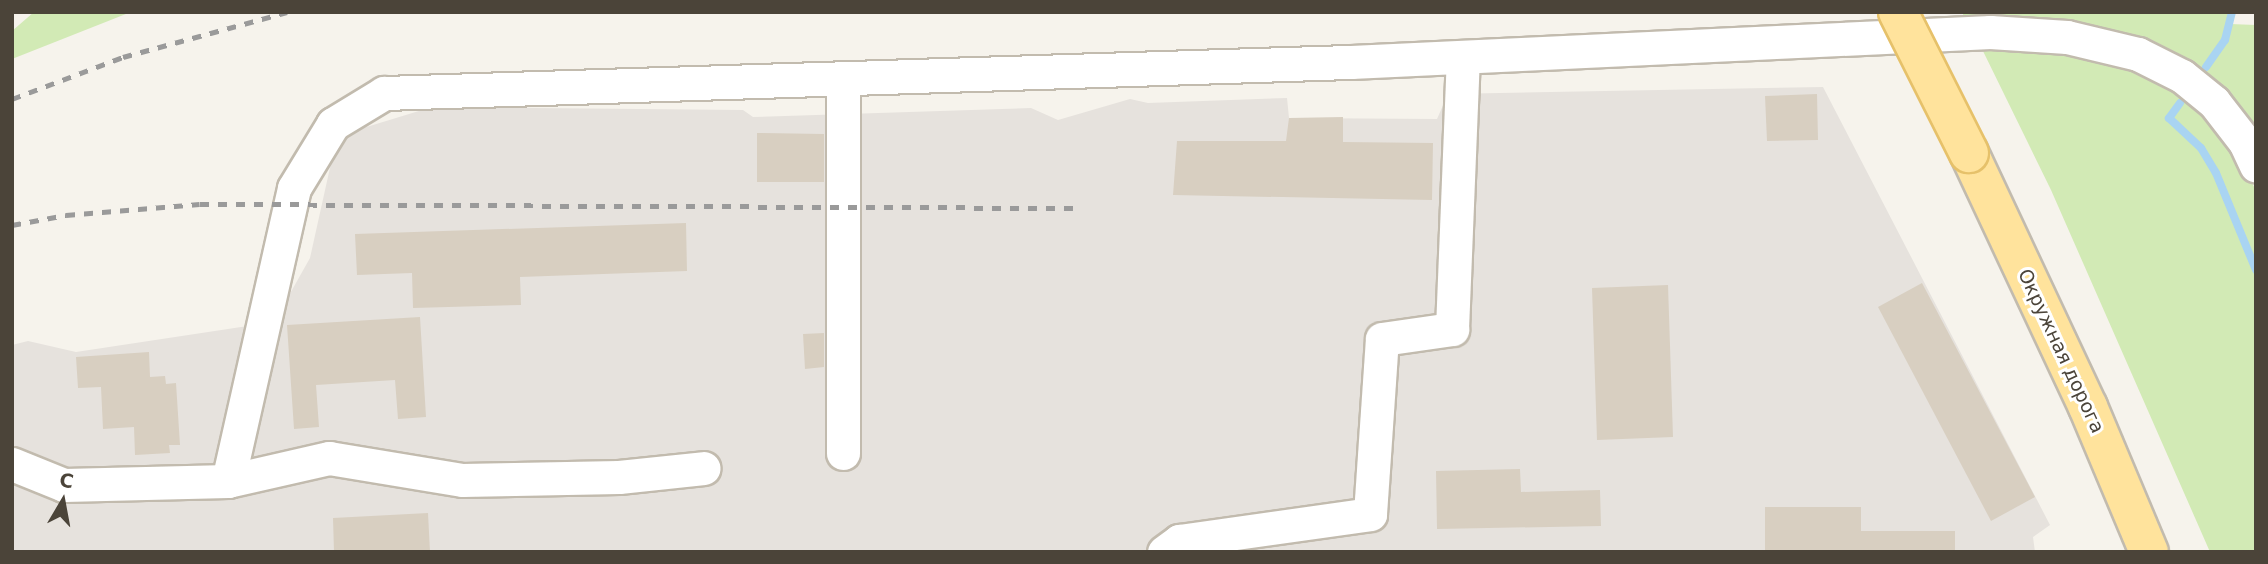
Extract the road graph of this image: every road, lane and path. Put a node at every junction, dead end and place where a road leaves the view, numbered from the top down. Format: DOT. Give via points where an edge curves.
graph roads {
  1 [pos="1898,12"];
  2 [pos="1463,57"];
  3 [pos="843,80"];
  4 [pos="2256,166"];
  5 [pos="843,453"];
  6 [pos="12,464"];
  7 [pos="704,468"];
  8 [pos="228,481"];
  9 [pos="1164,552"];
  10 [pos="2149,552"];
  1 -- 10 [label="main road, Окружная дорога, bridge" via="2088,407"];
  2 -- 3 [label="lane"];
  2 -- 4 [label="lane" via="1990,32 2067,37 2138,54 2182,76 2214,102 2245,142"];
  2 -- 9 [label="lane" via="1452,330 1382,339 1370,514 1179,541"];
  3 -- 5 [label="lane"];
  3 -- 8 [label="lane" via="384,93 333,124 294,188"];
  6 -- 8 [label="lane" via="64,485"];
  7 -- 8 [label="lane" via="619,477 462,480 330,458"];
}
